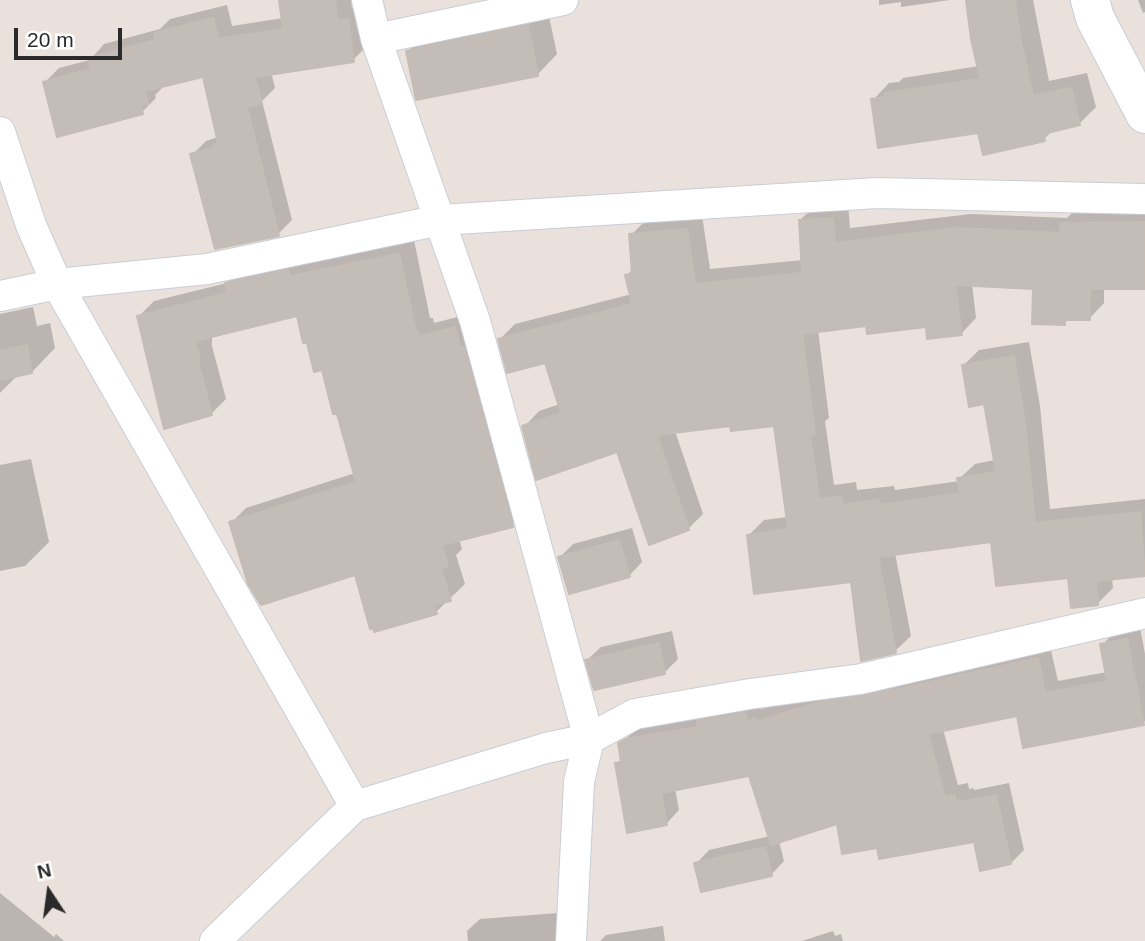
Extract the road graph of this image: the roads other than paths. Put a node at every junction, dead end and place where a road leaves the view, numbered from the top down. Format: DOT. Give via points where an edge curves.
graph roads {
  1 [pos="367,0"];
  2 [pos="563,0"];
  3 [pos="1090,0"];
  4 [pos="376,39"];
  5 [pos="1145,114"];
  6 [pos="0,132"];
  7 [pos="1145,199"];
  8 [pos="440,220"];
  9 [pos="57,284"];
  10 [pos="0,296"];
  11 [pos="1145,613"];
  12 [pos="589,739"];
  13 [pos="355,806"];
  14 [pos="215,941"];
  15 [pos="571,941"];
  1 -- 4 [label="street"];
  2 -- 4 [label="street"];
  3 -- 5 [label="main road"];
  4 -- 8 [label="street"];
  6 -- 9 [label="street" via="31,225"];
  7 -- 8 [label="street" via="877,193"];
  8 -- 9 [label="street" via="207,269"];
  8 -- 12 [label="street" via="475,321"];
  9 -- 10 [label="street"];
  9 -- 13 [label="street"];
  11 -- 12 [label="street" via="861,679 635,714"];
  12 -- 13 [label="street"];
  12 -- 15 [label="street" via="579,782"];
  13 -- 14 [label="street"];
}
